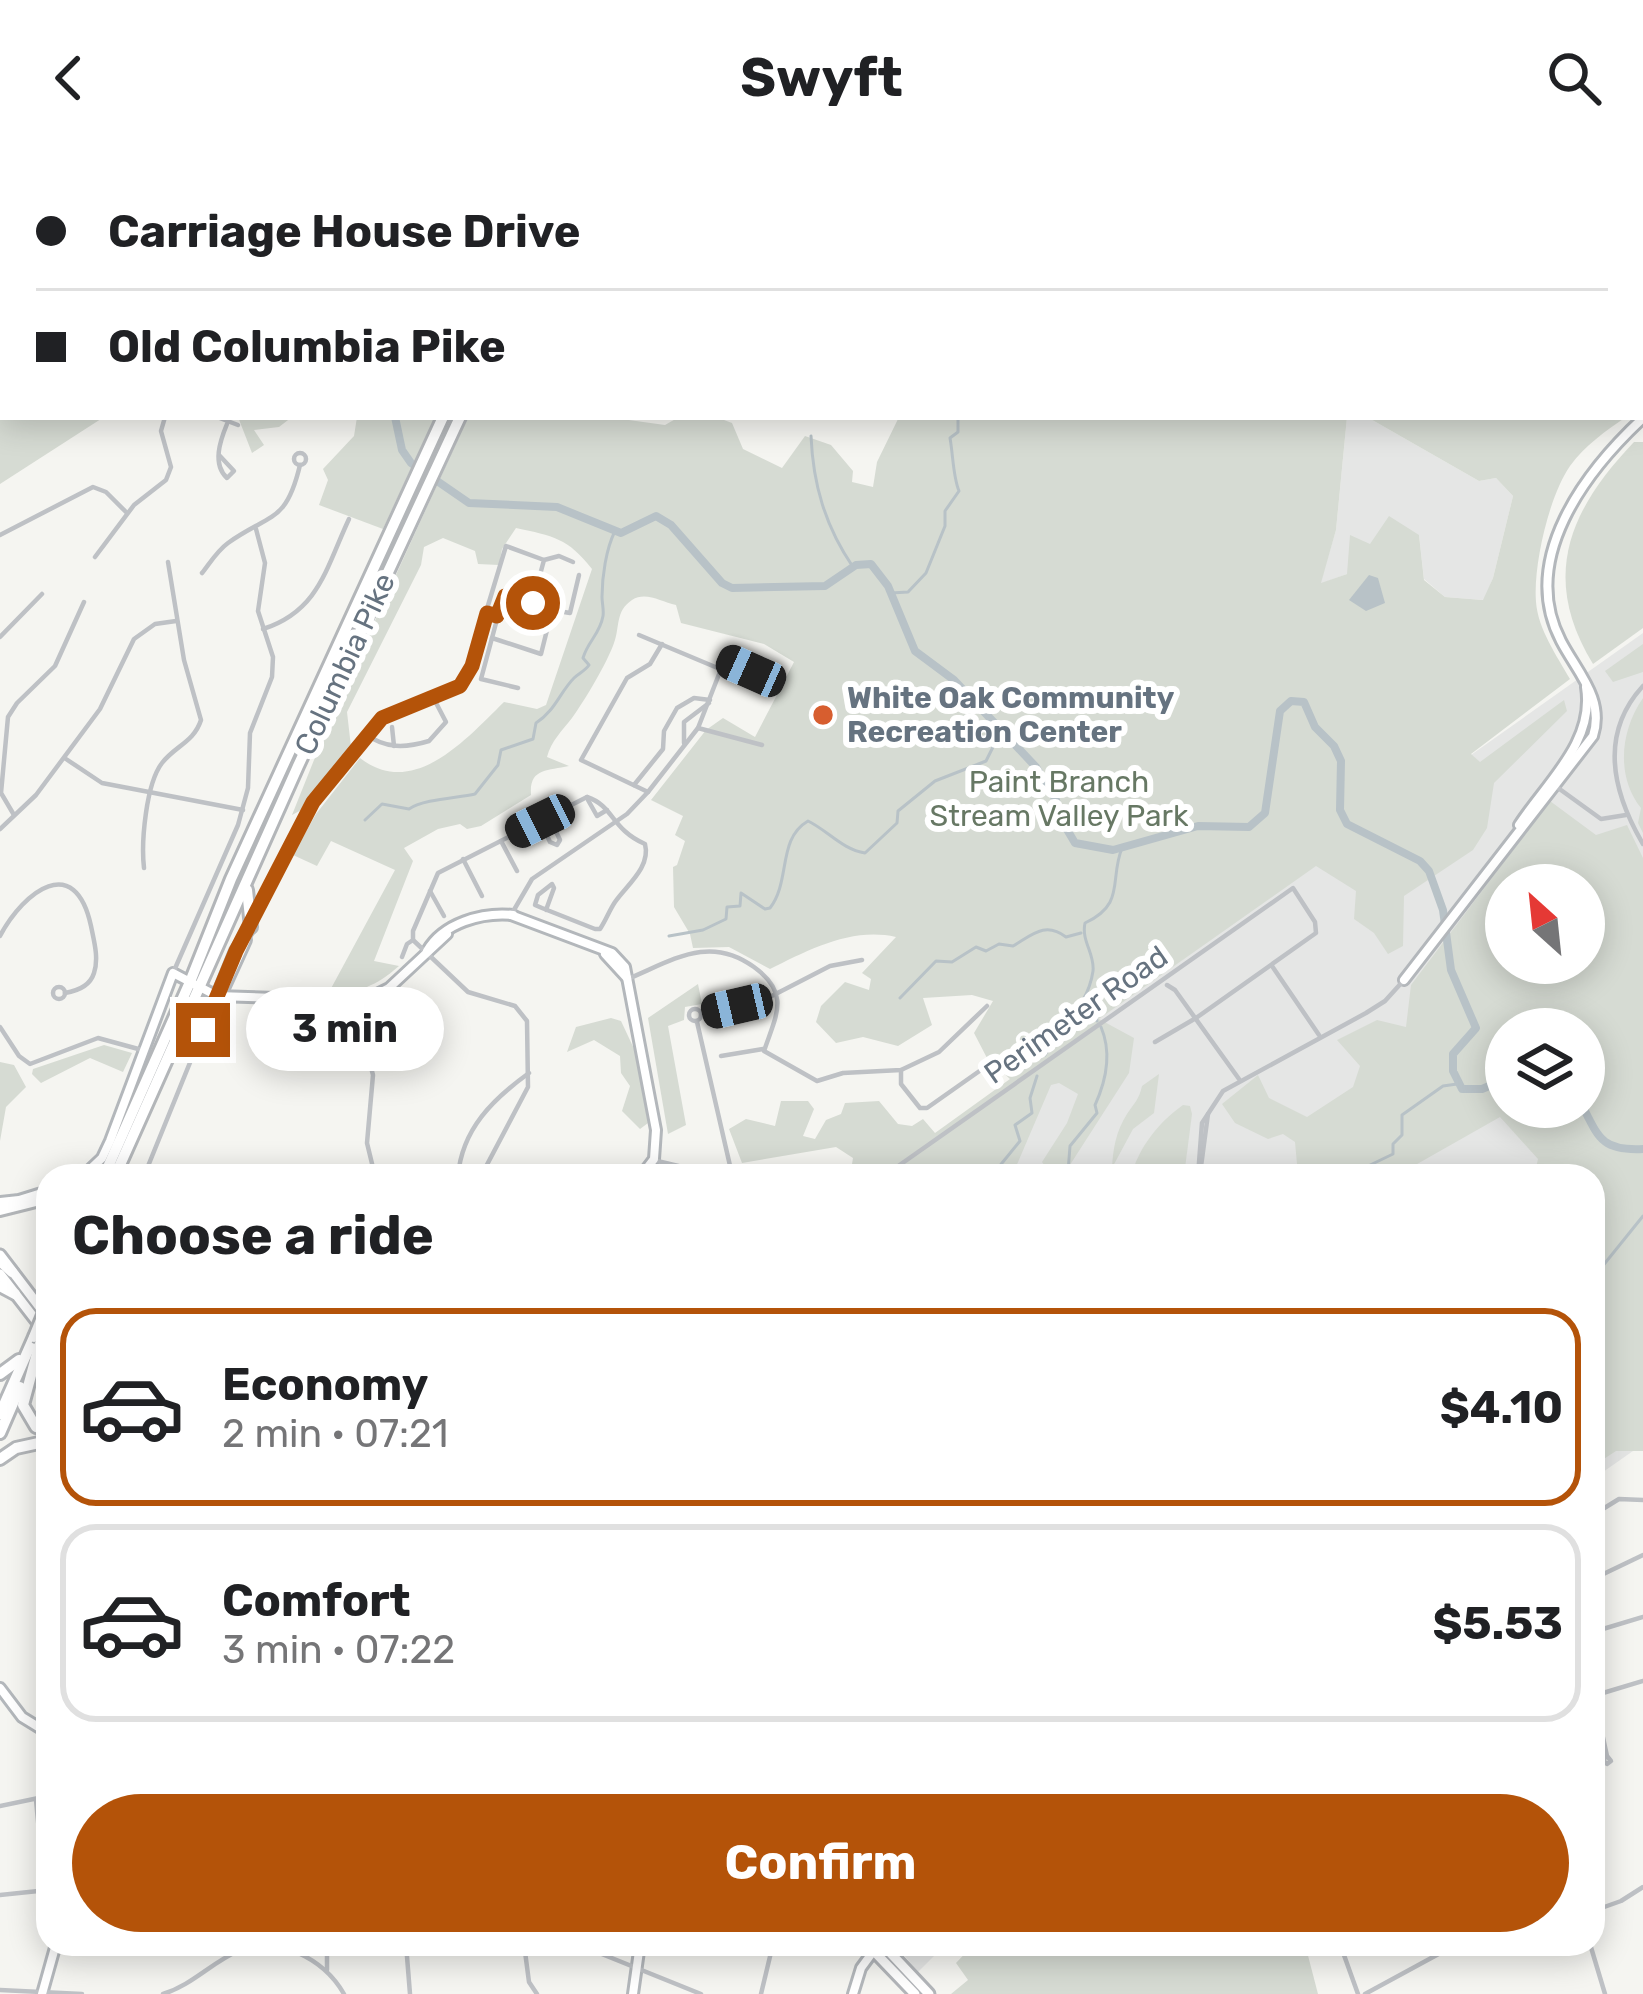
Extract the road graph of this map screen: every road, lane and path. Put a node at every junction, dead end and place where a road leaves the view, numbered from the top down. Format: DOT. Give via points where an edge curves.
graph roads {
  1 [pos="164,420"];
  2 [pos="221,420"];
  3 [pos="442,420"];
  4 [pos="458,420"];
  5 [pos="1641,420"];
  6 [pos="226,424"];
  7 [pos="238,425"];
  8 [pos="219,455"];
  9 [pos="300,465"];
  10 [pos="127,513"];
  11 [pos="349,519"];
  12 [pos="256,529"];
  13 [pos="0,535"];
  14 [pos="95,556"];
  15 [pos="544,560"];
  16 [pos="168,562"];
  17 [pos="573,562"];
  18 [pos="202,574"];
  19 [pos="579,574"];
  20 [pos="42,594"];
  21 [pos="534,600"];
  22 [pos="84,602"];
  23 [pos="552,610"];
  24 [pos="487,613"];
  25 [pos="497,616"];
  26 [pos="178,620"];
  27 [pos="263,629"];
  28 [pos="639,635"];
  29 [pos="0,637"];
  30 [pos="492,638"];
  31 [pos="662,644"];
  32 [pos="720,669"];
  33 [pos="774,681"];
  34 [pos="1643,686"];
  35 [pos="518,688"];
  36 [pos="434,699"];
  37 [pos="709,702"];
  38 [pos="697,722"];
  39 [pos="392,728"];
  40 [pos="3,734"];
  41 [pos="366,734"];
  42 [pos="762,745"];
  43 [pos="394,746"];
  44 [pos="682,749"];
  45 [pos="65,758"];
  46 [pos="1552,784"];
  47 [pos="634,785"];
  48 [pos="152,790"];
  49 [pos="648,792"];
  50 [pos="587,796"];
  51 [pos="242,810"];
  52 [pos="608,810"];
  53 [pos="14,815"];
  54 [pos="1626,815"];
  55 [pos="549,817"];
  56 [pos="540,821"];
  57 [pos="614,823"];
  58 [pos="0,829"];
  59 [pos="501,841"];
  60 [pos="1643,844"];
  61 [pos="463,859"];
  62 [pos="144,868"];
  63 [pos="517,871"];
  64 [pos="248,880"];
  65 [pos="430,891"];
  66 [pos="224,896"];
  67 [pos="482,896"];
  68 [pos="238,904"];
  69 [pos="546,910"];
  70 [pos="512,915"];
  71 [pos="443,916"];
  72 [pos="561,916"];
  73 [pos="250,924"];
  74 [pos="554,931"];
  75 [pos="0,936"];
  76 [pos="413,940"];
  77 [pos="426,952"];
  78 [pos="402,957"];
  79 [pos="862,960"];
  80 [pos="1272,965"];
  81 [pos="173,973"];
  82 [pos="1407,976"];
  83 [pos="628,979"];
  84 [pos="196,984"];
  85 [pos="1167,985"];
  86 [pos="219,992"];
  87 [pos="65,993"];
  88 [pos="777,993"];
  89 [pos="354,1002"];
  90 [pos="987,1006"];
  91 [pos="710,1012"];
  92 [pos="1196,1018"];
  93 [pos="697,1022"];
  94 [pos="0,1027"];
  95 [pos="1319,1035"];
  96 [pos="1154,1042"];
  97 [pos="142,1050"];
  98 [pos="764,1050"];
  99 [pos="721,1056"];
  100 [pos="988,1065"];
  101 [pos="902,1070"];
  102 [pos="529,1073"];
  103 [pos="1239,1079"];
  104 [pos="121,1151"];
  105 [pos="653,1160"];
  106 [pos="95,1164"];
  107 [pos="107,1164"];
  108 [pos="112,1164"];
  109 [pos="119,1164"];
  110 [pos="149,1164"];
  111 [pos="372,1164"];
  112 [pos="459,1164"];
  113 [pos="489,1164"];
  114 [pos="650,1164"];
  115 [pos="671,1164"];
  116 [pos="730,1164"];
  117 [pos="901,1164"];
  118 [pos="1201,1164"];
  119 [pos="36,1197"];
  120 [pos="0,1206"];
  121 [pos="0,1258"];
  122 [pos="6,1273"];
  123 [pos="0,1286"];
  124 [pos="15,1294"];
  125 [pos="36,1308"];
  126 [pos="36,1333"];
  127 [pos="36,1344"];
  128 [pos="36,1347"];
  129 [pos="36,1349"];
  130 [pos="36,1352"];
  131 [pos="0,1374"];
  132 [pos="0,1414"];
  133 [pos="36,1427"];
  134 [pos="0,1433"];
  135 [pos="36,1444"];
  136 [pos="0,1459"];
  137 [pos="1643,1500"];
  138 [pos="1605,1507"];
  139 [pos="1643,1555"];
  140 [pos="1605,1573"];
  141 [pos="1643,1617"];
  142 [pos="1605,1628"];
  143 [pos="1643,1681"];
  144 [pos="0,1688"];
  145 [pos="1605,1692"];
  146 [pos="36,1726"];
  147 [pos="1605,1735"];
  148 [pos="1607,1756"];
  149 [pos="35,1798"];
  150 [pos="0,1806"];
  151 [pos="36,1807"];
  152 [pos="1643,1886"];
  153 [pos="36,1891"];
  154 [pos="0,1894"];
  155 [pos="1605,1907"];
  156 [pos="53,1956"];
  157 [pos="229,1956"];
  158 [pos="302,1956"];
  159 [pos="327,1956"];
  160 [pos="407,1956"];
  161 [pos="526,1956"];
  162 [pos="609,1956"];
  163 [pos="638,1956"];
  164 [pos="770,1956"];
  165 [pos="869,1956"];
  166 [pos="884,1956"];
  167 [pos="887,1956"];
  168 [pos="1345,1956"];
  169 [pos="1434,1956"];
  170 [pos="1593,1956"];
  171 [pos="636,1966"];
  172 [pos="327,1970"];
  173 [pos="0,1990"];
  174 [pos="174,1992"];
  175 [pos="44,1993"];
  176 [pos="82,1994"];
  177 [pos="163,1994"];
  178 [pos="344,1994"];
  179 [pos="410,1994"];
  180 [pos="537,1994"];
  181 [pos="633,1994"];
  182 [pos="701,1994"];
  183 [pos="761,1994"];
  184 [pos="854,1994"];
  185 [pos="915,1994"];
  186 [pos="929,1994"];
  187 [pos="1362,1994"];
  188 [pos="1604,1994"];
  1 -- 10 [label="street" via="169,475"];
  2 -- 6 [label="street"];
  3 -- 66 [label="highway, Columbia Pike"];
  4 -- 64 [label="highway, Columbia Pike"];
  5 -- 46 [label="street" via="1587,476 1556,542 1555,628 1596,705 1595,729"];
  6 -- 7 [label="street"];
  6 -- 8 [label="street"];
  9 -- 12 [label="street" via="282,509"];
  10 -- 13 [label="street" via="93,488"];
  10 -- 14 [label="street"];
  11 -- 27 [label="street" via="309,603"];
  12 -- 18 [label="street" via="224,546"];
  12 -- 27 [label="street" via="265,553"];
  15 -- 17 [label="street"];
  15 -- 21 [label="street"];
  15 -- 24 [label="street" via="506,546"];
  16 -- 26 [label="street"];
  19 -- 23 [label="street" via="570,613"];
  20 -- 29 [label="street"];
  21 -- 23 [label="street"];
  21 -- 25 [label="street" via="505,596"];
  22 -- 40 [label="street" via="59,658 12,709"];
  23 -- 30 [label="street" via="541,654"];
  24 -- 25 [label="street"];
  24 -- 36 [label="street" via="466,679"];
  25 -- 30 [label="street"];
  26 -- 45 [label="street" via="134,639"];
  26 -- 48 [label="street" via="201,720 161,764"];
  27 -- 51 [label="street" via="272,677 250,733"];
  28 -- 31 [label="street"];
  30 -- 35 [label="street" via="482,679"];
  31 -- 32 [label="street"];
  31 -- 47 [label="street" via="627,678 582,756"];
  32 -- 33 [label="street" via="728,660"];
  32 -- 37 [label="street"];
  34 -- 54 [label="street" via="1626,713 1614,764"];
  36 -- 41 [label="street" via="391,713"];
  36 -- 43 [label="street" via="446,722 439,732"];
  37 -- 38 [label="street"];
  37 -- 47 [label="street" via="694,698 677,708 663,749"];
  38 -- 42 [label="street"];
  38 -- 44 [label="street"];
  38 -- 44 [label="street" via="684,722"];
  39 -- 43 [label="street"];
  40 -- 53 [label="street" via="1,793"];
  41 -- 43 [label="street"];
  41 -- 73 [label="street" via="303,818"];
  44 -- 49 [label="street"];
  45 -- 48 [label="street" via="103,783"];
  45 -- 53 [label="street"];
  46 -- 54 [label="street" via="1601,819"];
  46 -- 82 [label="street"];
  47 -- 49 [label="street"];
  48 -- 51 [label="street"];
  48 -- 62 [label="street"];
  49 -- 57 [label="street"];
  50 -- 52 [label="street"];
  50 -- 52 [label="street" via="597,816"];
  50 -- 55 [label="street"];
  51 -- 81 [label="street"];
  52 -- 57 [label="street"];
  53 -- 58 [label="street"];
  54 -- 60 [label="street"];
  55 -- 56 [label="street"];
  55 -- 56 [label="street" via="557,845"];
  56 -- 59 [label="street"];
  57 -- 70 [label="street" via="532,880"];
  57 -- 72 [label="street" via="648,846 632,886 600,929"];
  59 -- 61 [label="street"];
  59 -- 63 [label="street"];
  61 -- 65 [label="street" via="438,873"];
  61 -- 67 [label="street"];
  64 -- 68 [label="highway, Columbia Pike"];
  64 -- 73 [label="highway"];
  65 -- 71 [label="street"];
  65 -- 76 [label="street"];
  66 -- 68 [label="highway"];
  66 -- 84 [label="highway, Columbia Pike"];
  68 -- 73 [label="highway"];
  68 -- 84 [label="highway, Columbia Pike"];
  69 -- 72 [label="street"];
  70 -- 74 [label="street"];
  70 -- 77 [label="street" via="469,919"];
  72 -- 74 [label="street"];
  73 -- 86 [label="street"];
  74 -- 83 [label="street" via="616,957"];
  75 -- 87 [label="street" via="46,886 57,882 79,893 94,974"];
  76 -- 77 [label="street"];
  76 -- 78 [label="street"];
  77 -- 89 [label="street" via="389,988"];
  77 -- 102 [label="street" via="468,992 523,1012"];
  79 -- 88 [label="street"];
  80 -- 92 [label="street"];
  80 -- 95 [label="street"];
  80 -- 117 [label="street, Perimeter Road" via="1317,928 1293,888"];
  81 -- 84 [label="street"];
  81 -- 97 [label="street"];
  82 -- 95 [label="street" via="1385,1001"];
  83 -- 88 [label="street" via="684,956 728,950 768,977"];
  83 -- 105 [label="street" via="656,1130"];
  84 -- 86 [label="street"];
  84 -- 104 [label="highway, Columbia Pike"];
  85 -- 92 [label="street"];
  86 -- 89 [label="street"];
  86 -- 110 [label="street"];
  88 -- 91 [label="street"];
  88 -- 98 [label="street"];
  89 -- 111 [label="street" via="374,1075"];
  90 -- 101 [label="street" via="939,1052"];
  92 -- 96 [label="street"];
  92 -- 103 [label="street"];
  93 -- 116 [label="street"];
  94 -- 97 [label="street" via="30,1064 98,1039"];
  95 -- 103 [label="street"];
  97 -- 106 [label="street"];
  98 -- 99 [label="street"];
  98 -- 101 [label="street" via="817,1081"];
  100 -- 101 [label="street" via="926,1108 902,1084"];
  102 -- 112 [label="street" via="486,1108"];
  102 -- 113 [label="street"];
  103 -- 118 [label="street" via="1210,1108"];
  104 -- 107 [label="highway"];
  104 -- 108 [label="highway, Columbia Pike"];
  104 -- 109 [label="highway"];
  105 -- 114 [label="street"];
  105 -- 115 [label="street"];
  119 -- 120 [label="highway"];
  121 -- 122 [label="highway"];
  122 -- 124 [label="main road"];
  122 -- 125 [label="main road"];
  123 -- 124 [label="highway"];
  124 -- 126 [label="main road"];
  127 -- 131 [label="highway"];
  128 -- 132 [label="highway"];
  129 -- 134 [label="highway"];
  130 -- 133 [label="highway" via="23,1406"];
  135 -- 136 [label="highway"];
  137 -- 138 [label="street" via="1619,1498"];
  139 -- 140 [label="street"];
  141 -- 142 [label="street"];
  143 -- 145 [label="street"];
  144 -- 146 [label="street"];
  147 -- 148 [label="street"];
  149 -- 150 [label="street"];
  149 -- 151 [label="street"];
  152 -- 155 [label="street"];
  153 -- 154 [label="street"];
  156 -- 175 [label="street"];
  157 -- 174 [label="street"];
  158 -- 172 [label="street"];
  159 -- 172 [label="street"];
  160 -- 179 [label="street"];
  161 -- 180 [label="street"];
  162 -- 171 [label="street"];
  163 -- 171 [label="street"];
  164 -- 183 [label="street"];
  165 -- 184 [label="street"];
  166 -- 185 [label="main road"];
  167 -- 186 [label="main road"];
  168 -- 187 [label="street"];
  169 -- 187 [label="street"];
  170 -- 188 [label="street"];
  171 -- 181 [label="street"];
  171 -- 182 [label="street"];
  172 -- 178 [label="street"];
  173 -- 175 [label="street"];
  174 -- 177 [label="street"];
  175 -- 176 [label="street"];
}
